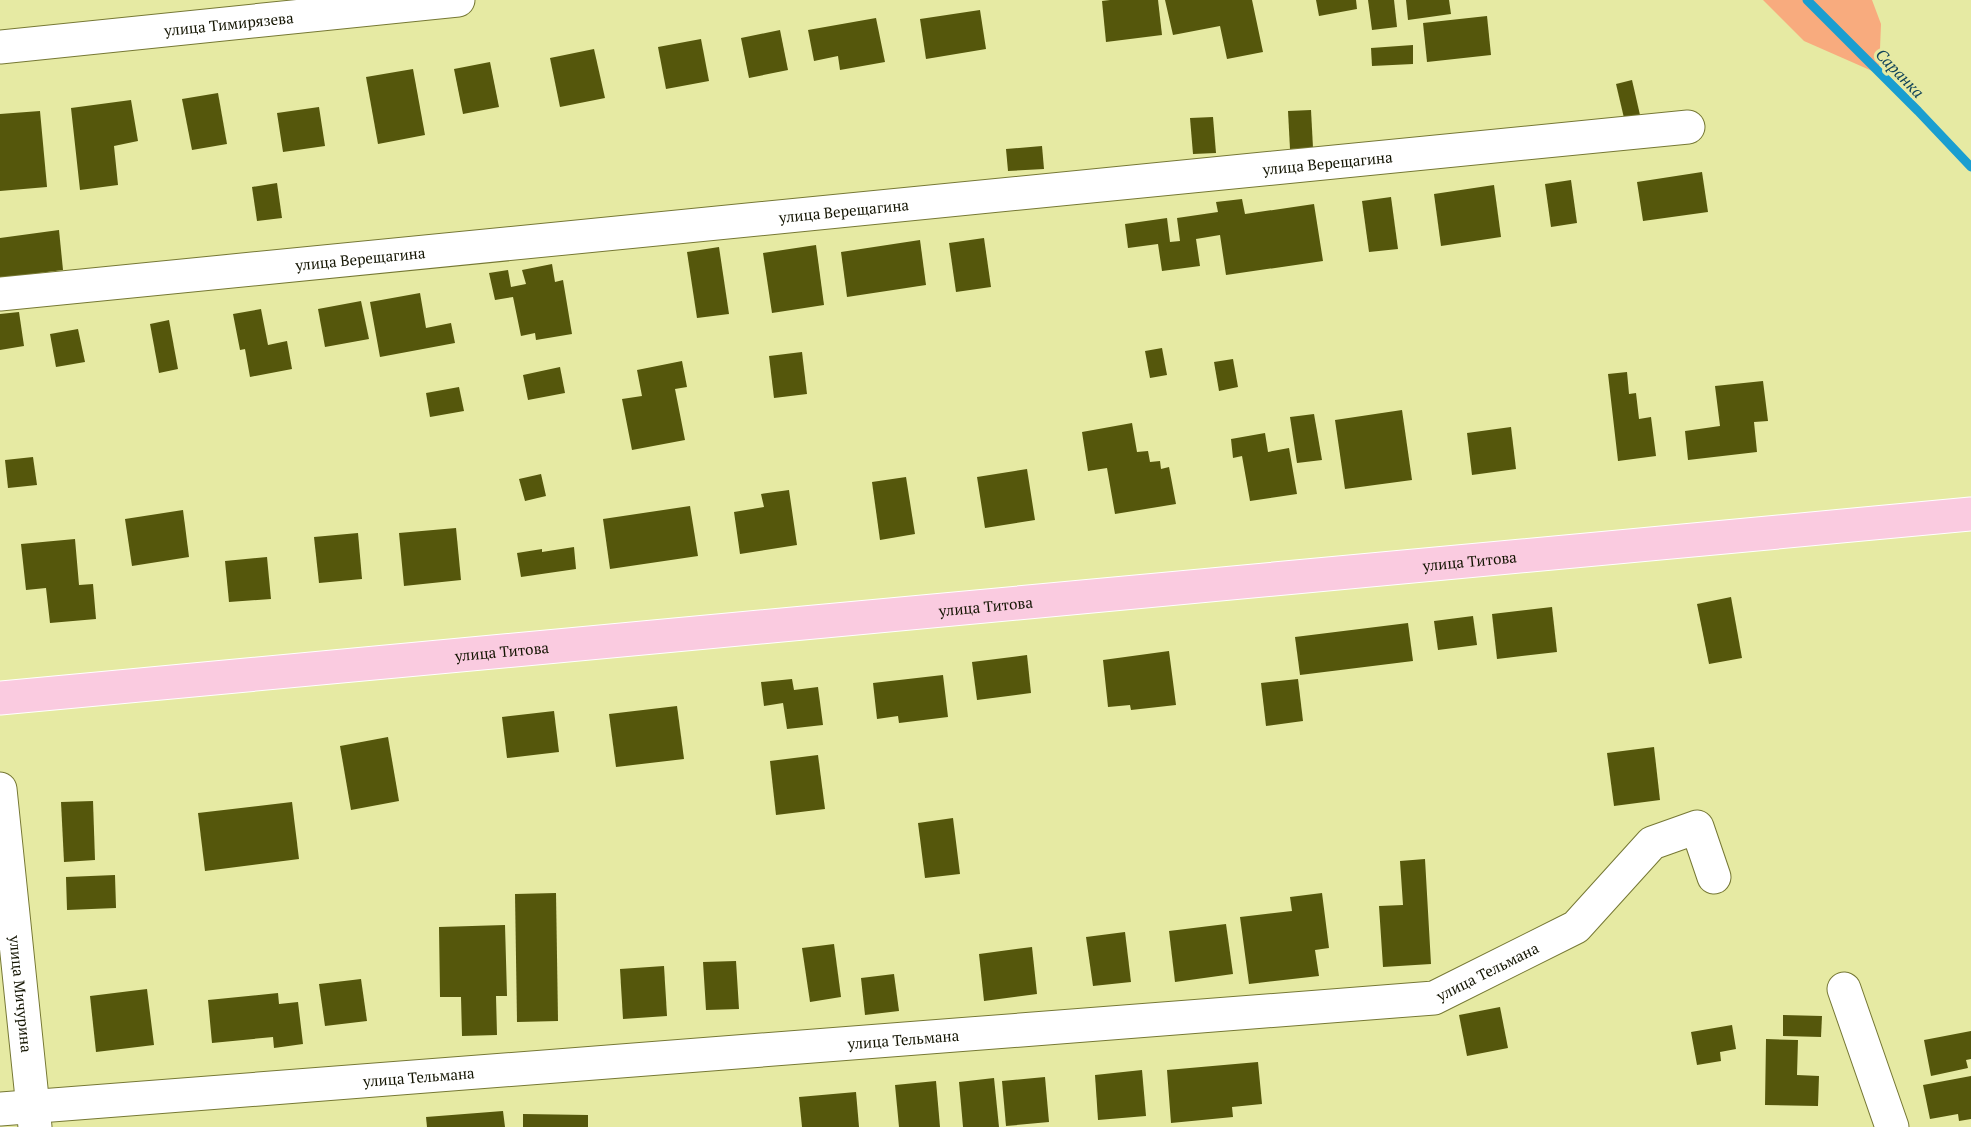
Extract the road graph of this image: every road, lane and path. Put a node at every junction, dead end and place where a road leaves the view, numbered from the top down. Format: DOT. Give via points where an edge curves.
graph roads {
  1 [pos="458,0"];
  2 [pos="0,47"];
  3 [pos="1688,127"];
  4 [pos="0,294"];
  5 [pos="1971,514"];
  6 [pos="0,698"];
  7 [pos="0,789"];
  8 [pos="1714,877"];
  9 [pos="1844,989"];
  10 [pos="0,1109"];
  11 [pos="34,1117"];
  12 [pos="1892,1127"];
  1 -- 2 [label="street, улица Тимирязева"];
  3 -- 4 [label="street, улица Верещагина"];
  5 -- 6 [label="main road, улица Титова"];
  7 -- 11 [label="street, улица Мичурина"];
  8 -- 11 [label="street, улица Тельмана" via="1697,827 1652,843 1576,927 1434,998"];
  9 -- 12 [label="street"];
  10 -- 11 [label="street, улица Тельмана"];
}
